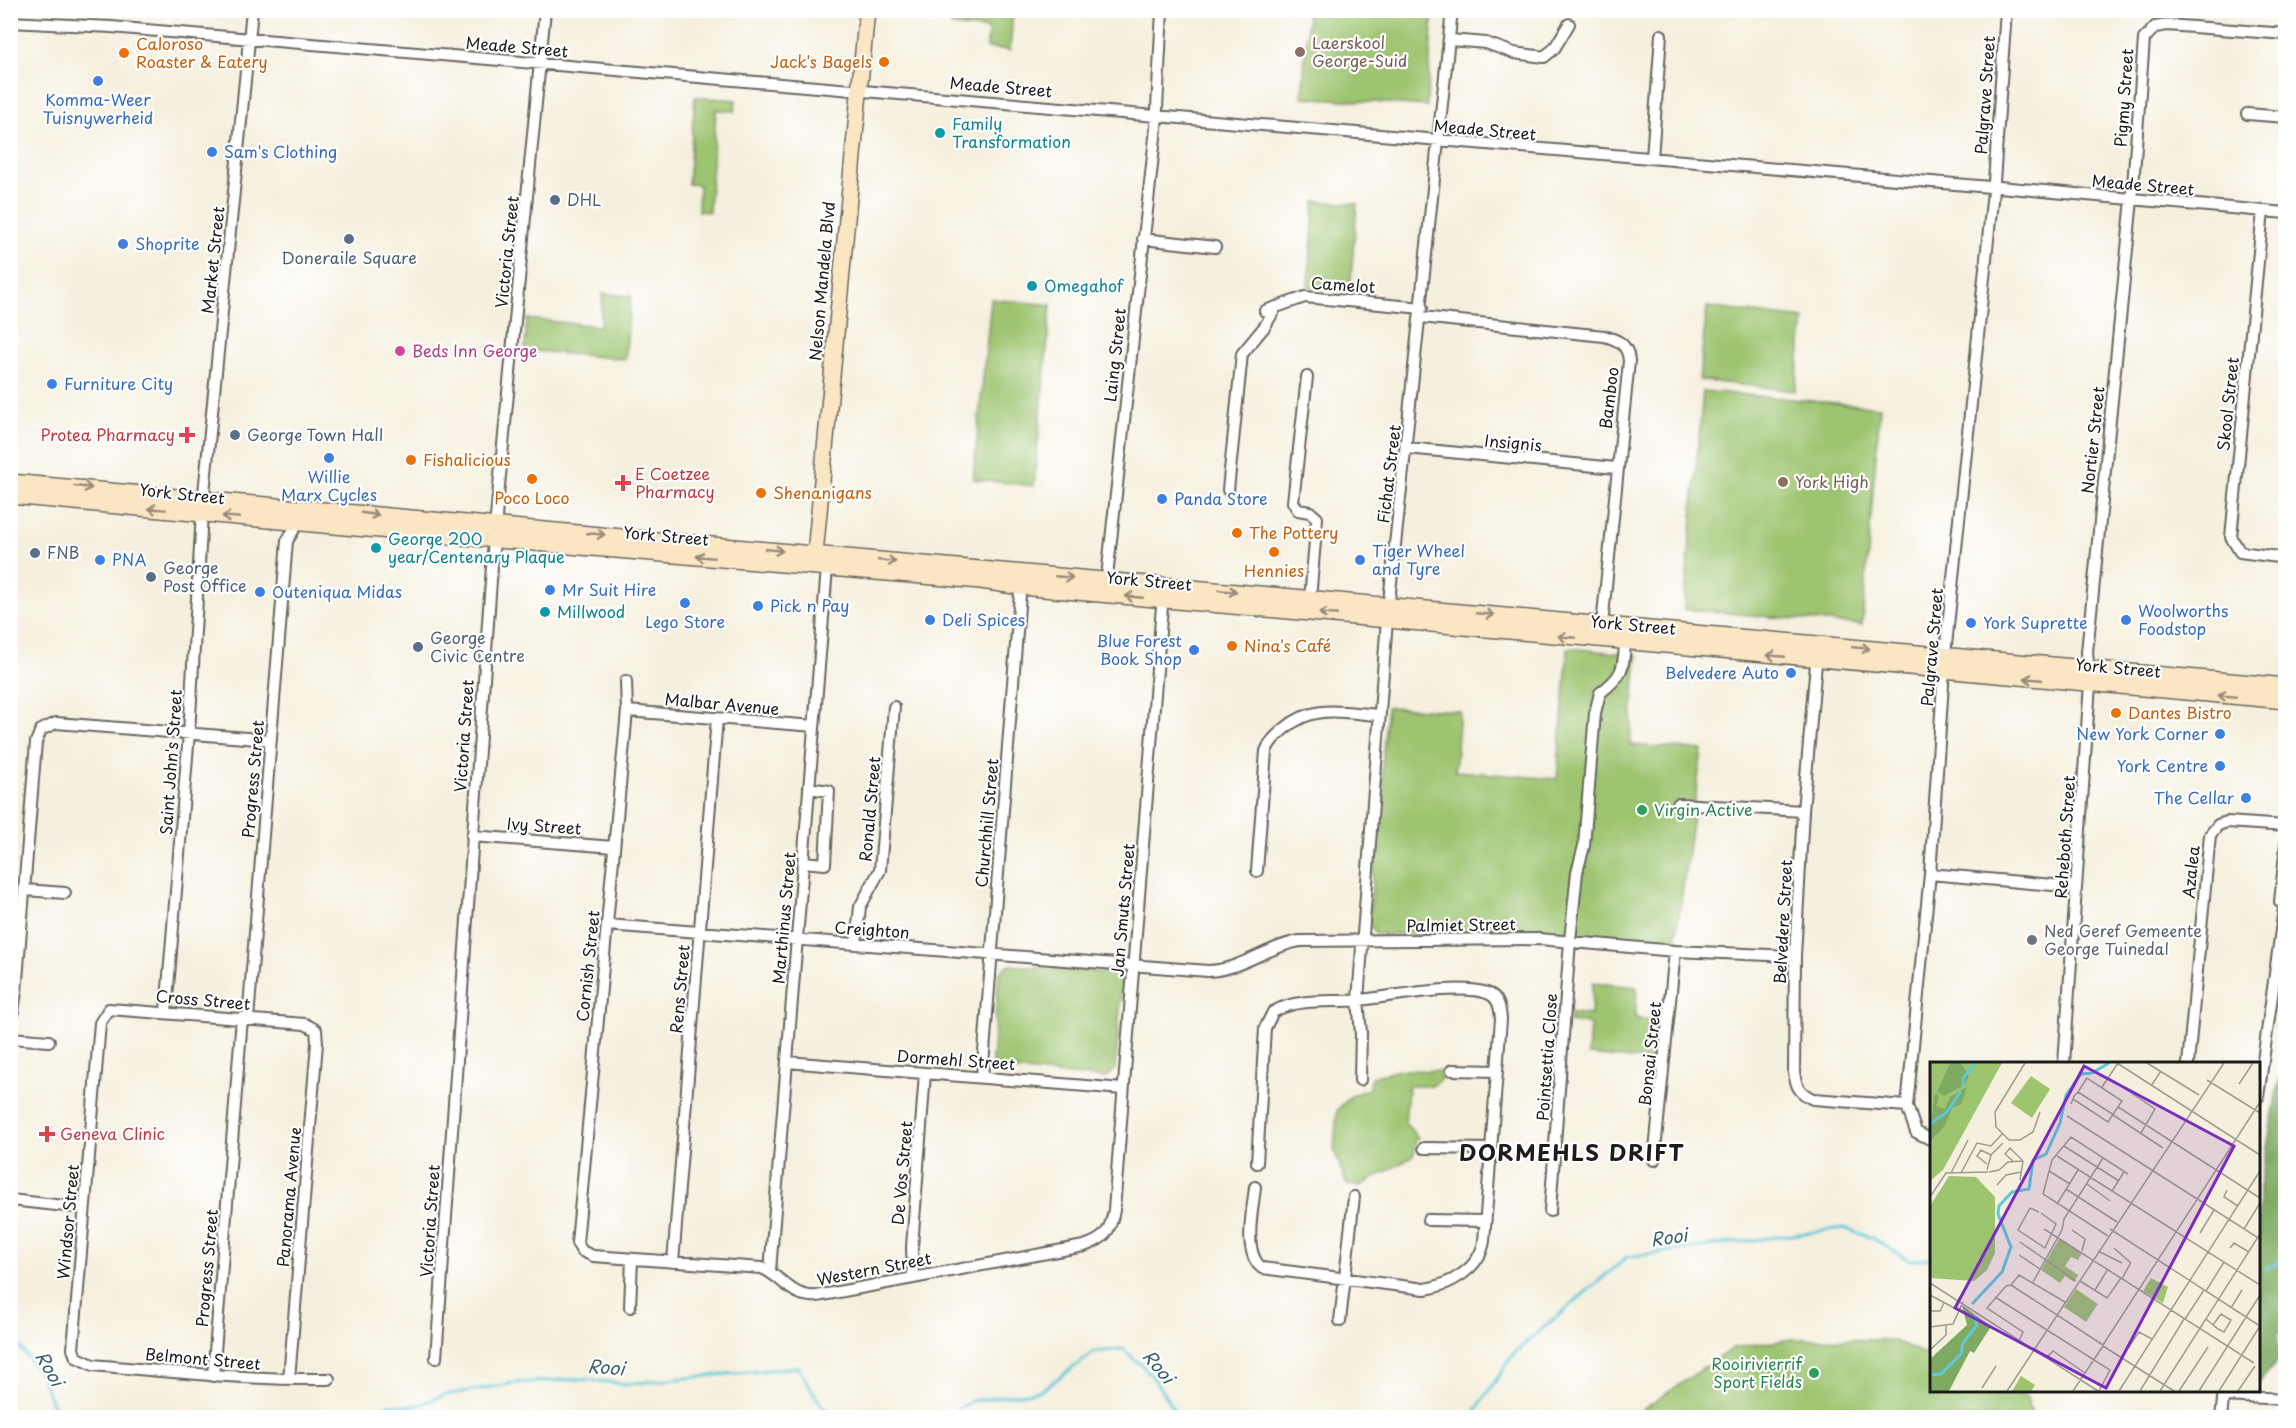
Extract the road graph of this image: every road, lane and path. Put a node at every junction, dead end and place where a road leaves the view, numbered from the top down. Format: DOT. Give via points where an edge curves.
graph roads {
  1 [pos="252,10"];
  2 [pos="545,10"];
  3 [pos="867,10"];
  4 [pos="1162,10"];
  5 [pos="1452,10"];
  6 [pos="2006,10"];
  7 [pos="10,22"];
  8 [pos="1569,24"];
  9 [pos="2286,34"];
  10 [pos="1661,35"];
  11 [pos="249,40"];
  12 [pos="1450,40"];
  13 [pos="540,64"];
  14 [pos="860,90"];
  15 [pos="2247,114"];
  16 [pos="1155,115"];
  17 [pos="2286,117"];
  18 [pos="1439,142"];
  19 [pos="1652,158"];
  20 [pos="1994,187"];
  21 [pos="2132,199"];
  22 [pos="2263,211"];
  23 [pos="2286,213"];
  24 [pos="1143,239"];
  25 [pos="1215,247"];
  26 [pos="1421,313"];
  27 [pos="1306,377"];
  28 [pos="1407,448"];
  29 [pos="1616,468"];
  30 [pos="10,482"];
  31 [pos="1228,490"];
  32 [pos="10,496"];
  33 [pos="203,506"];
  34 [pos="276,521"];
  35 [pos="298,523"];
  36 [pos="495,532"];
  37 [pos="287,541"];
  38 [pos="815,554"];
  39 [pos="2286,558"];
  40 [pos="827,568"];
  41 [pos="1022,572"];
  42 [pos="1021,587"];
  43 [pos="1106,588"];
  44 [pos="1163,593"];
  45 [pos="1310,599"];
  46 [pos="1388,613"];
  47 [pos="1602,625"];
  48 [pos="1625,642"];
  49 [pos="1817,652"];
  50 [pos="1944,663"];
  51 [pos="2088,668"];
  52 [pos="626,681"];
  53 [pos="2090,684"];
  54 [pos="2286,686"];
  55 [pos="2286,701"];
  56 [pos="894,707"];
  57 [pos="627,711"];
  58 [pos="1380,715"];
  59 [pos="717,718"];
  60 [pos="814,726"];
  61 [pos="189,733"];
  62 [pos="271,740"];
  63 [pos="809,788"];
  64 [pos="1678,804"];
  65 [pos="1803,811"];
  66 [pos="2286,826"];
  67 [pos="472,836"];
  68 [pos="2286,844"];
  69 [pos="614,847"];
  70 [pos="803,862"];
  71 [pos="1257,871"];
  72 [pos="1930,874"];
  73 [pos="2076,887"];
  74 [pos="25,890"];
  75 [pos="65,893"];
  76 [pos="2286,894"];
  77 [pos="607,925"];
  78 [pos="700,932"];
  79 [pos="2279,932"];
  80 [pos="797,939"];
  81 [pos="1570,941"];
  82 [pos="1362,942"];
  83 [pos="856,944"];
  84 [pos="1675,951"];
  85 [pos="992,954"];
  86 [pos="1795,956"];
  87 [pos="1133,965"];
  88 [pos="1358,1000"];
  89 [pos="166,1012"];
  90 [pos="101,1017"];
  91 [pos="245,1019"];
  92 [pos="305,1024"];
  93 [pos="10,1030"];
  94 [pos="10,1038"];
  95 [pos="49,1041"];
  96 [pos="787,1062"];
  97 [pos="2064,1062"];
  98 [pos="2188,1062"];
  99 [pos="1452,1070"];
  100 [pos="1497,1071"];
  101 [pos="925,1073"];
  102 [pos="982,1077"];
  103 [pos="1360,1080"];
  104 [pos="2260,1088"];
  105 [pos="1124,1089"];
  106 [pos="1907,1106"];
  107 [pos="1930,1139"];
  108 [pos="1424,1148"];
  109 [pos="1491,1149"];
  110 [pos="1654,1160"];
  111 [pos="1257,1163"];
  112 [pos="1255,1187"];
  113 [pos="1354,1197"];
  114 [pos="10,1200"];
  115 [pos="84,1208"];
  116 [pos="1550,1211"];
  117 [pos="1428,1220"];
  118 [pos="1485,1221"];
  119 [pos="1106,1236"];
  120 [pos="582,1251"];
  121 [pos="632,1259"];
  122 [pos="673,1262"];
  123 [pos="770,1271"];
  124 [pos="913,1276"];
  125 [pos="1346,1278"];
  126 [pos="630,1306"];
  127 [pos="1340,1321"];
  128 [pos="76,1357"];
  129 [pos="436,1358"];
  130 [pos="213,1376"];
  131 [pos="289,1379"];
  132 [pos="329,1379"];
  133 [pos="2223,1393"];
  134 [pos="2286,1399"];
  135 [pos="2221,1418"];
  1 -- 11 [label="street, Market Street"];
  2 -- 13 [label="street, Victoria Street"];
  3 -- 14 [label="main road, Nelson Mandela Blvd"];
  4 -- 16 [label="street, Laing Street"];
  5 -- 12 [label="street, Fichat Street"];
  6 -- 20 [label="street, Palgrave Street"];
  7 -- 11 [label="street, Meade Street"];
  8 -- 12 [label="street" via="1554,49 1544,57 1514,53 1486,43"];
  9 -- 21 [label="street, Pigmy Street" via="2167,25 2148,32 2142,49"];
  10 -- 19 [label="street"];
  11 -- 13 [label="street, Meade Street"];
  11 -- 33 [label="street, Market Street"];
  12 -- 18 [label="street, Fichat Street"];
  13 -- 14 [label="street, Meade Street"];
  13 -- 36 [label="street, Victoria Street"];
  14 -- 16 [label="street, Meade Street"];
  14 -- 38 [label="main road, Nelson Mandela Blvd"];
  15 -- 17 [label="street"];
  16 -- 18 [label="street, Meade Street"];
  16 -- 24 [label="street, Laing Street"];
  18 -- 19 [label="street, Meade Street"];
  18 -- 26 [label="street, Fichat Street"];
  19 -- 20 [label="street, Meade Street"];
  20 -- 21 [label="street, Meade Street"];
  20 -- 50 [label="street, Palgrave Street"];
  21 -- 22 [label="street, Meade Street"];
  21 -- 51 [label="street, Nortier Street"];
  22 -- 23 [label="street, Meade Street"];
  22 -- 39 [label="street, Skool Street" via="2231,537 2240,552"];
  24 -- 25 [label="street"];
  24 -- 43 [label="street, Laing Street"];
  26 -- 28 [label="street, Fichat Street"];
  26 -- 29 [label="street, Bamboo" via="1604,336 1621,342 1629,361"];
  26 -- 31 [label="street, Camelot" via="1305,297 1271,309 1265,326 1242,354"];
  27 -- 45 [label="street" via="1293,502 1298,510 1317,518"];
  28 -- 29 [label="street, Insignis"];
  28 -- 46 [label="street, Fichat Street"];
  29 -- 47 [label="street, Bamboo"];
  30 -- 33 [label="main road, York Street, one-way"];
  33 -- 32 [label="main road, York Street, one-way"];
  34 -- 33 [label="main road, York Street, one-way"];
  33 -- 36 [label="main road, York Street, one-way"];
  33 -- 61 [label="street, Saint John's Street"];
  34 -- 35 [label="main road, York Street"];
  34 -- 37 [label="street"];
  35 -- 36 [label="main road, York Street"];
  35 -- 37 [label="street, Progress Street"];
  36 -- 38 [label="main road, York Street, one-way"];
  40 -- 36 [label="main road, York Street, one-way"];
  36 -- 67 [label="street, Victoria Street"];
  37 -- 62 [label="street, Progress Street"];
  38 -- 40 [label="main road"];
  38 -- 41 [label="main road, York Street, one-way"];
  40 -- 42 [label="main road, York Street"];
  40 -- 60 [label="street, Marthinus Street"];
  41 -- 42 [label="street, Churchhill Street"];
  41 -- 43 [label="main road, York Street, one-way"];
  42 -- 43 [label="main road, York Street"];
  42 -- 85 [label="street, Churchhill Street"];
  43 -- 44 [label="main road, York Street"];
  44 -- 45 [label="main road, York Street, one-way"];
  46 -- 44 [label="main road, York Street, one-way"];
  44 -- 87 [label="street, Jan Smuts Street"];
  45 -- 46 [label="main road, York Street"];
  46 -- 47 [label="main road, York Street, one-way"];
  48 -- 46 [label="main road, York Street, one-way"];
  46 -- 58 [label="street, Fichat Street"];
  47 -- 49 [label="main road, York Street"];
  49 -- 48 [label="main road, York Street, one-way"];
  48 -- 81 [label="street, Pointsettia Close" via="1621,673 1597,700 1584,846 1577,872"];
  49 -- 50 [label="main road, York Street"];
  49 -- 65 [label="street, Belvedere Street"];
  50 -- 51 [label="main road, York Street"];
  53 -- 50 [label="main road, York Street, one-way"];
  50 -- 72 [label="street, Palgrave Street"];
  51 -- 53 [label="street, Nortier Street"];
  51 -- 54 [label="main road, York Street"];
  52 -- 57 [label="street, Cornish Street"];
  55 -- 53 [label="main road, York Street, one-way"];
  53 -- 73 [label="street, Reheboth Street"];
  56 -- 83 [label="street, Ronald Street" via="880,870 860,907"];
  57 -- 59 [label="street, Malbar Avenue"];
  57 -- 69 [label="street, Cornish Street"];
  58 -- 71 [label="street" via="1315,711 1302,716 1273,739 1266,751"];
  58 -- 82 [label="street, Fichat Street"];
  59 -- 60 [label="street, Malbar Avenue"];
  59 -- 78 [label="street, Rens Street"];
  60 -- 63 [label="street, Marthinus Street"];
  61 -- 62 [label="street"];
  61 -- 74 [label="street" via="56,723 41,730 36,742"];
  61 -- 89 [label="street, Saint John's Street"];
  62 -- 91 [label="street, Progress Street"];
  63 -- 70 [label="street, Marthinus Street"];
  63 -- 70 [label="street" via="829,791 825,864"];
  64 -- 65 [label="street"];
  65 -- 86 [label="street, Belvedere Street"];
  66 -- 98 [label="street, Azalea" via="2227,822 2218,825 2210,835"];
  67 -- 69 [label="street, Ivy Street"];
  67 -- 129 [label="street, Victoria Street"];
  68 -- 79 [label="street"];
  69 -- 77 [label="street, Cornish Street"];
  70 -- 80 [label="street, Marthinus Street"];
  72 -- 73 [label="street"];
  72 -- 106 [label="street, Palgrave Street"];
  73 -- 97 [label="street, Reheboth Street"];
  74 -- 75 [label="street"];
  74 -- 93 [label="street"];
  76 -- 79 [label="street"];
  77 -- 78 [label="street, Creighton"];
  77 -- 120 [label="street, Cornish Street" via="576,1234"];
  78 -- 80 [label="street, Creighton"];
  78 -- 122 [label="street, Rens Street"];
  79 -- 104 [label="street"];
  80 -- 83 [label="street, Creighton"];
  80 -- 96 [label="street, Marthinus Street"];
  81 -- 82 [label="street, Palmiet Street"];
  81 -- 84 [label="street, Palmiet Street"];
  81 -- 116 [label="street, Pointsettia Close"];
  82 -- 87 [label="street, Palmiet Street" via="1294,942 1218,971"];
  82 -- 88 [label="street, Fichat Street"];
  83 -- 85 [label="street, Creighton"];
  84 -- 86 [label="street, Palmiet Street"];
  84 -- 110 [label="street, Bonsai Street"];
  85 -- 87 [label="street, Creighton"];
  85 -- 102 [label="street, Churchhill Street"];
  86 -- 106 [label="street, Belvedere Street" via="1796,1086 1813,1099"];
  87 -- 105 [label="street, Jan Smuts Street"];
  88 -- 100 [label="street" via="1410,993 1489,993 1500,1009"];
  88 -- 103 [label="street, Fichat Street"];
  88 -- 111 [label="street" via="1288,1005 1268,1019"];
  89 -- 90 [label="street, Cross Street" via="116,1008"];
  89 -- 91 [label="street, Cross Street"];
  90 -- 115 [label="street, Windsor Street"];
  91 -- 92 [label="street, Cross Street"];
  91 -- 130 [label="street, Progress Street"];
  92 -- 131 [label="street, Panorama Avenue" via="316,1030 317,1043"];
  94 -- 95 [label="street"];
  96 -- 101 [label="street, Dormehl Street"];
  96 -- 123 [label="street, Marthinus Street"];
  99 -- 100 [label="street"];
  100 -- 109 [label="street"];
  101 -- 102 [label="street, Dormehl Street"];
  101 -- 124 [label="street, De Vos Street"];
  102 -- 105 [label="street, Dormehl Street"];
  105 -- 119 [label="street, Jan Smuts Street" via="1114,1210"];
  106 -- 107 [label="street" via="1916,1132"];
  108 -- 109 [label="street"];
  109 -- 118 [label="street"];
  112 -- 125 [label="street" via="1251,1247 1257,1264"];
  113 -- 125 [label="street"];
  114 -- 115 [label="street"];
  115 -- 128 [label="street, Windsor Street" via="73,1349"];
  117 -- 118 [label="street"];
  118 -- 125 [label="street" via="1482,1254 1477,1262 1436,1287 1412,1288"];
  119 -- 124 [label="street, Western Street" via="1084,1246"];
  120 -- 121 [label="street, Western Street" via="593,1256"];
  121 -- 122 [label="street, Western Street"];
  121 -- 126 [label="street"];
  122 -- 123 [label="street, Western Street" via="752,1266"];
  123 -- 124 [label="street, Western Street" via="787,1287 806,1296"];
  125 -- 127 [label="street"];
  128 -- 130 [label="street, Belmont Street" via="93,1365"];
  130 -- 131 [label="street, Belmont Street"];
  131 -- 132 [label="street, Belmont Street"];
  133 -- 134 [label="street"];
  133 -- 135 [label="street"];
}
